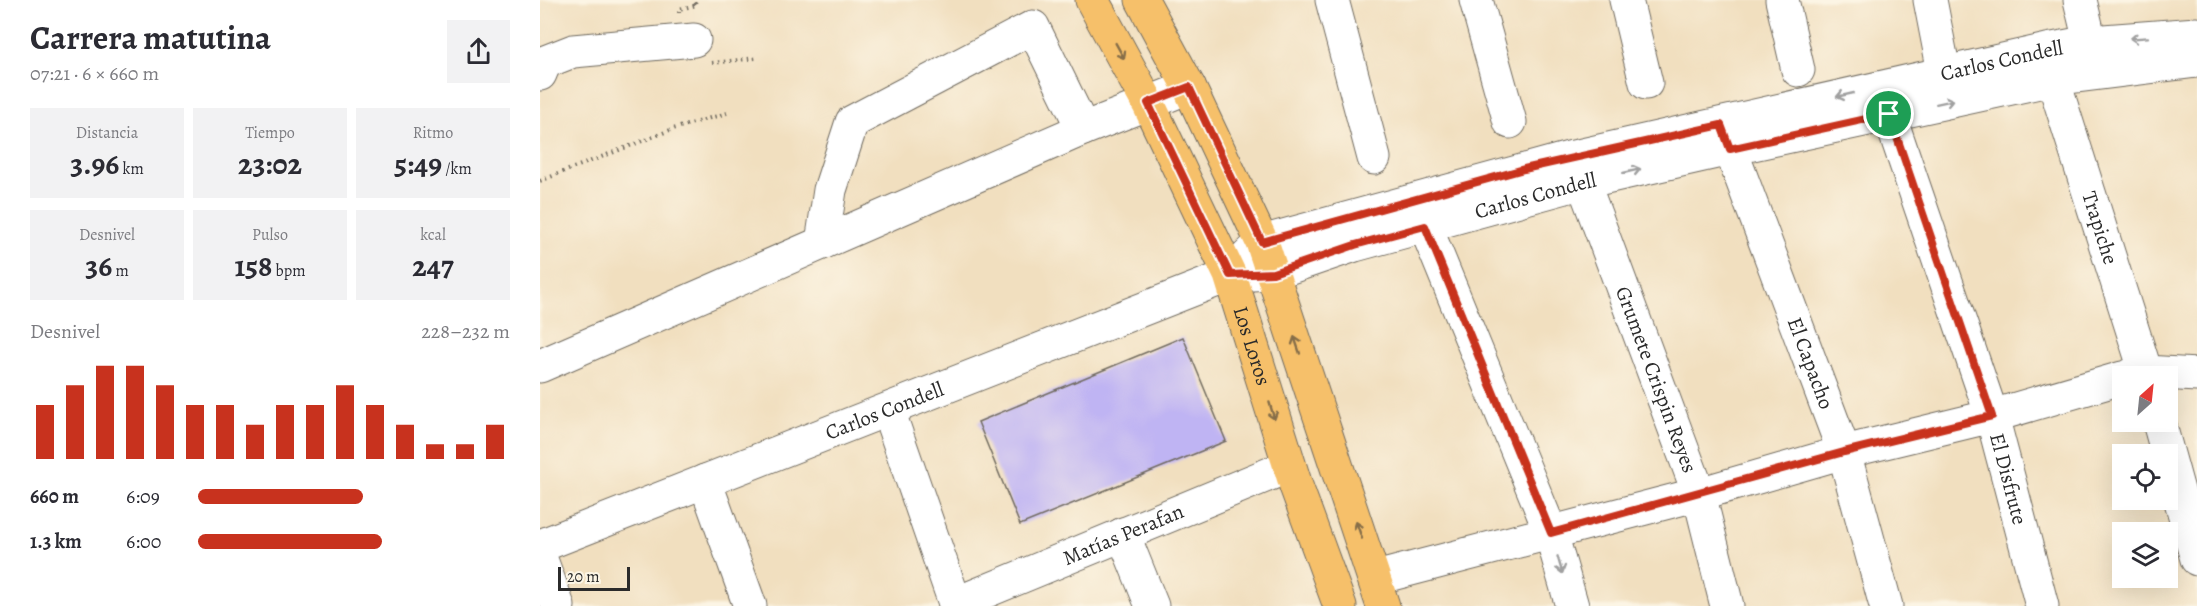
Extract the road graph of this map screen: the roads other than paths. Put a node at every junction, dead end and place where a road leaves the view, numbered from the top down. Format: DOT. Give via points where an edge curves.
graph roads {
  1 [pos="1092,0"];
  2 [pos="1142,0"];
  3 [pos="1332,0"];
  4 [pos="1476,0"];
  5 [pos="1626,0"];
  6 [pos="1782,0"];
  7 [pos="1930,0"];
  8 [pos="2080,0"];
  9 [pos="2197,34"];
  10 [pos="694,40"];
  11 [pos="2089,57"];
  12 [pos="2197,62"];
  13 [pos="1798,70"];
  14 [pos="1944,72"];
  15 [pos="540,74"];
  16 [pos="2053,79"];
  17 [pos="1646,83"];
  18 [pos="1189,87"];
  19 [pos="1148,103"];
  20 [pos="1889,114"];
  21 [pos="1510,122"];
  22 [pos="1083,129"];
  23 [pos="1726,137"];
  24 [pos="1374,158"];
  25 [pos="1579,170"];
  26 [pos="1420,212"];
  27 [pos="1262,242"];
  28 [pos="822,243"];
  29 [pos="1273,273"];
  30 [pos="1230,275"];
  31 [pos="540,366"];
  32 [pos="2133,366"];
  33 [pos="2178,375"];
  34 [pos="2197,375"];
  35 [pos="2112,383"];
  36 [pos="888,410"];
  37 [pos="1992,416"];
  38 [pos="2162,432"];
  39 [pos="1844,452"];
  40 [pos="1289,466"];
  41 [pos="705,481"];
  42 [pos="1699,494"];
  43 [pos="1551,533"];
  44 [pos="1123,534"];
  45 [pos="540,546"];
  46 [pos="540,557"];
  47 [pos="2197,559"];
  48 [pos="1379,592"];
  49 [pos="956,605"];
  50 [pos="558,606"];
  51 [pos="750,606"];
  52 [pos="1152,606"];
  53 [pos="1340,606"];
  54 [pos="1572,606"];
  55 [pos="1727,606"];
  56 [pos="1887,606"];
  57 [pos="2042,606"];
  1 -- 19 [label="main road, Los Loros, one-way"];
  2 -- 18 [label="main road, Los Loros"];
  3 -- 24 [label="street"];
  4 -- 21 [label="street"];
  5 -- 17 [label="street"];
  6 -- 13 [label="street"];
  7 -- 14 [label="street"];
  8 -- 11 [label="street"];
  9 -- 11 [label="street, Carlos Condell, one-way"];
  10 -- 15 [label="street" via="573,51 545,62"];
  11 -- 12 [label="street, Carlos Condell"];
  11 -- 14 [label="street, Carlos Condell"];
  11 -- 16 [label="street, Carlos Condell"];
  14 -- 23 [label="street, Carlos Condell, one-way"];
  20 -- 16 [label="street, Carlos Condell, one-way"];
  16 -- 32 [label="street, Trapiche"];
  18 -- 19 [label="street"];
  18 -- 27 [label="main road, Los Loros"];
  19 -- 22 [label="street"];
  19 -- 30 [label="main road, Los Loros"];
  20 -- 23 [label="street, Carlos Condell"];
  20 -- 37 [label="street, El Disfrute"];
  22 -- 28 [label="street"];
  22 -- 28 [label="street" via="1033,27 852,122 830,190"];
  23 -- 25 [label="street, Carlos Condell"];
  23 -- 39 [label="street, El Capacho"];
  25 -- 26 [label="street, Carlos Condell"];
  25 -- 42 [label="street, Grumete Crispin Reyes"];
  26 -- 27 [label="street, Carlos Condell"];
  26 -- 29 [label="street, Carlos Condell" via="1355,245"];
  26 -- 43 [label="street"];
  27 -- 29 [label="main road, Los Loros"];
  27 -- 30 [label="street, Carlos Condell"];
  28 -- 31 [label="street"];
  29 -- 30 [label="street, Carlos Condell"];
  48 -- 29 [label="main road, Los Loros, one-way"];
  30 -- 36 [label="street, Carlos Condell"];
  30 -- 40 [label="main road, Los Loros, one-way"];
  33 -- 34 [label="street"];
  35 -- 37 [label="street"];
  36 -- 41 [label="street, Carlos Condell"];
  36 -- 49 [label="street"];
  37 -- 39 [label="street"];
  37 -- 57 [label="street, El Disfrute"];
  38 -- 47 [label="street"];
  39 -- 42 [label="street"];
  39 -- 56 [label="street, El Capacho"];
  40 -- 44 [label="street, Matías Perafan"];
  40 -- 53 [label="main road, Los Loros"];
  41 -- 45 [label="street, Carlos Condell"];
  41 -- 51 [label="street"];
  42 -- 43 [label="street"];
  42 -- 55 [label="street, Grumete Crispin Reyes"];
  43 -- 48 [label="street"];
  43 -- 54 [label="street, one-way"];
  44 -- 49 [label="street, Matías Perafan"];
  44 -- 52 [label="street"];
  46 -- 50 [label="street"];
}
